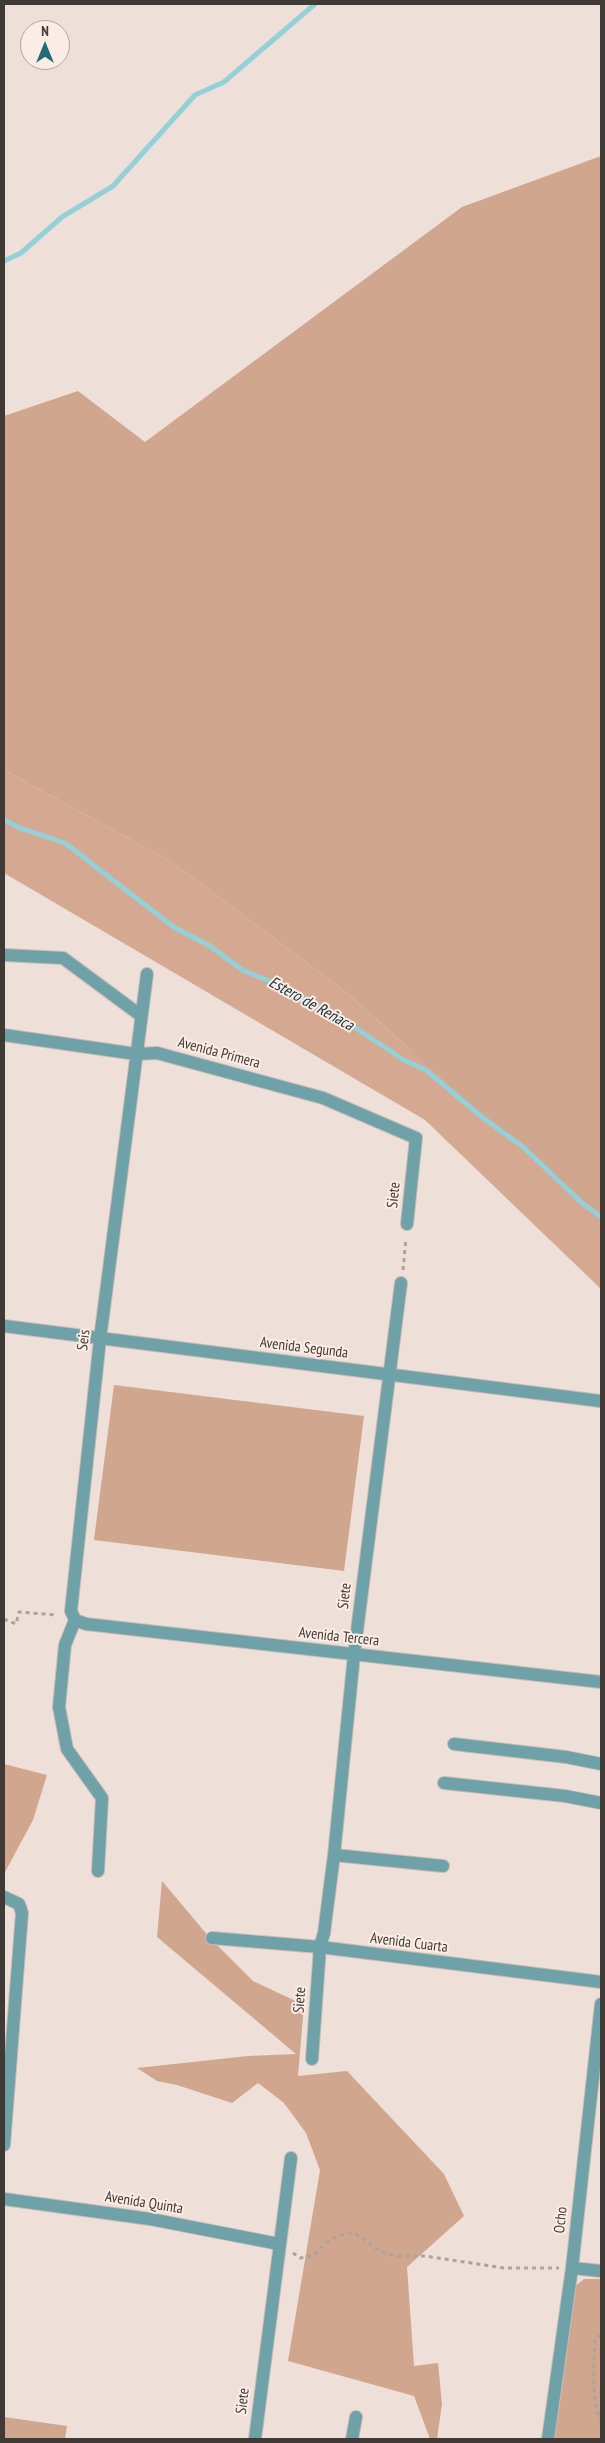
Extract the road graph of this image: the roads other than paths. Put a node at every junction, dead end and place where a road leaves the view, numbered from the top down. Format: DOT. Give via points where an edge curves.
graph roads {
  1 [pos="4,955"];
  2 [pos="147,974"];
  3 [pos="140,1015"];
  4 [pos="4,1035"];
  5 [pos="136,1054"];
  6 [pos="416,1138"];
  7 [pos="407,1224"];
  8 [pos="401,1282"];
  9 [pos="4,1326"];
  10 [pos="100,1338"];
  11 [pos="390,1375"];
  12 [pos="600,1401"];
  13 [pos="73,1618"];
  14 [pos="354,1655"];
  15 [pos="601,1682"];
  16 [pos="454,1744"];
  17 [pos="601,1764"];
  18 [pos="444,1783"];
  19 [pos="601,1804"];
  20 [pos="334,1854"];
  21 [pos="443,1866"];
  22 [pos="98,1871"];
  23 [pos="4,1897"];
  24 [pos="212,1938"];
  25 [pos="320,1947"];
  26 [pos="601,1982"];
  27 [pos="601,2004"];
  28 [pos="312,2059"];
  29 [pos="4,2145"];
  30 [pos="291,2158"];
  31 [pos="4,2199"];
  32 [pos="279,2244"];
  33 [pos="572,2268"];
  34 [pos="601,2271"];
  35 [pos="356,2416"];
  36 [pos="255,2439"];
  37 [pos="352,2439"];
  38 [pos="548,2439"];
  1 -- 3 [label="street" via="63,958"];
  2 -- 3 [label="street, Seis"];
  3 -- 5 [label="street, Seis"];
  4 -- 5 [label="street, Avenida Primera"];
  5 -- 6 [label="street, Avenida Primera" via="157,1053 323,1098"];
  5 -- 10 [label="street, Seis"];
  6 -- 7 [label="street, Siete"];
  8 -- 11 [label="street, Siete"];
  9 -- 10 [label="street, Avenida Segunda"];
  10 -- 11 [label="street, Avenida Segunda"];
  10 -- 13 [label="street, Seis"];
  11 -- 12 [label="street, Avenida Segunda"];
  11 -- 14 [label="street, Siete"];
  13 -- 14 [label="street, Avenida Tercera" via="86,1624"];
  13 -- 22 [label="street, Seis" via="65,1645 59,1707 67,1749 102,1798"];
  14 -- 15 [label="street, Avenida Tercera"];
  14 -- 20 [label="street, Siete"];
  16 -- 17 [label="street"];
  18 -- 19 [label="street" via="565,1796"];
  20 -- 21 [label="street"];
  20 -- 25 [label="street, Siete"];
  23 -- 29 [label="street" via="19,1904 22,1913"];
  24 -- 25 [label="street, Avenida Cuarta"];
  25 -- 26 [label="street, Avenida Cuarta"];
  25 -- 28 [label="street, Siete"];
  27 -- 33 [label="street, Ocho"];
  30 -- 32 [label="street, Siete"];
  31 -- 32 [label="street, Avenida Quinta" via="150,2220"];
  32 -- 36 [label="street, Siete"];
  33 -- 34 [label="street"];
  33 -- 38 [label="street, Ocho"];
  35 -- 37 [label="street"];
}
